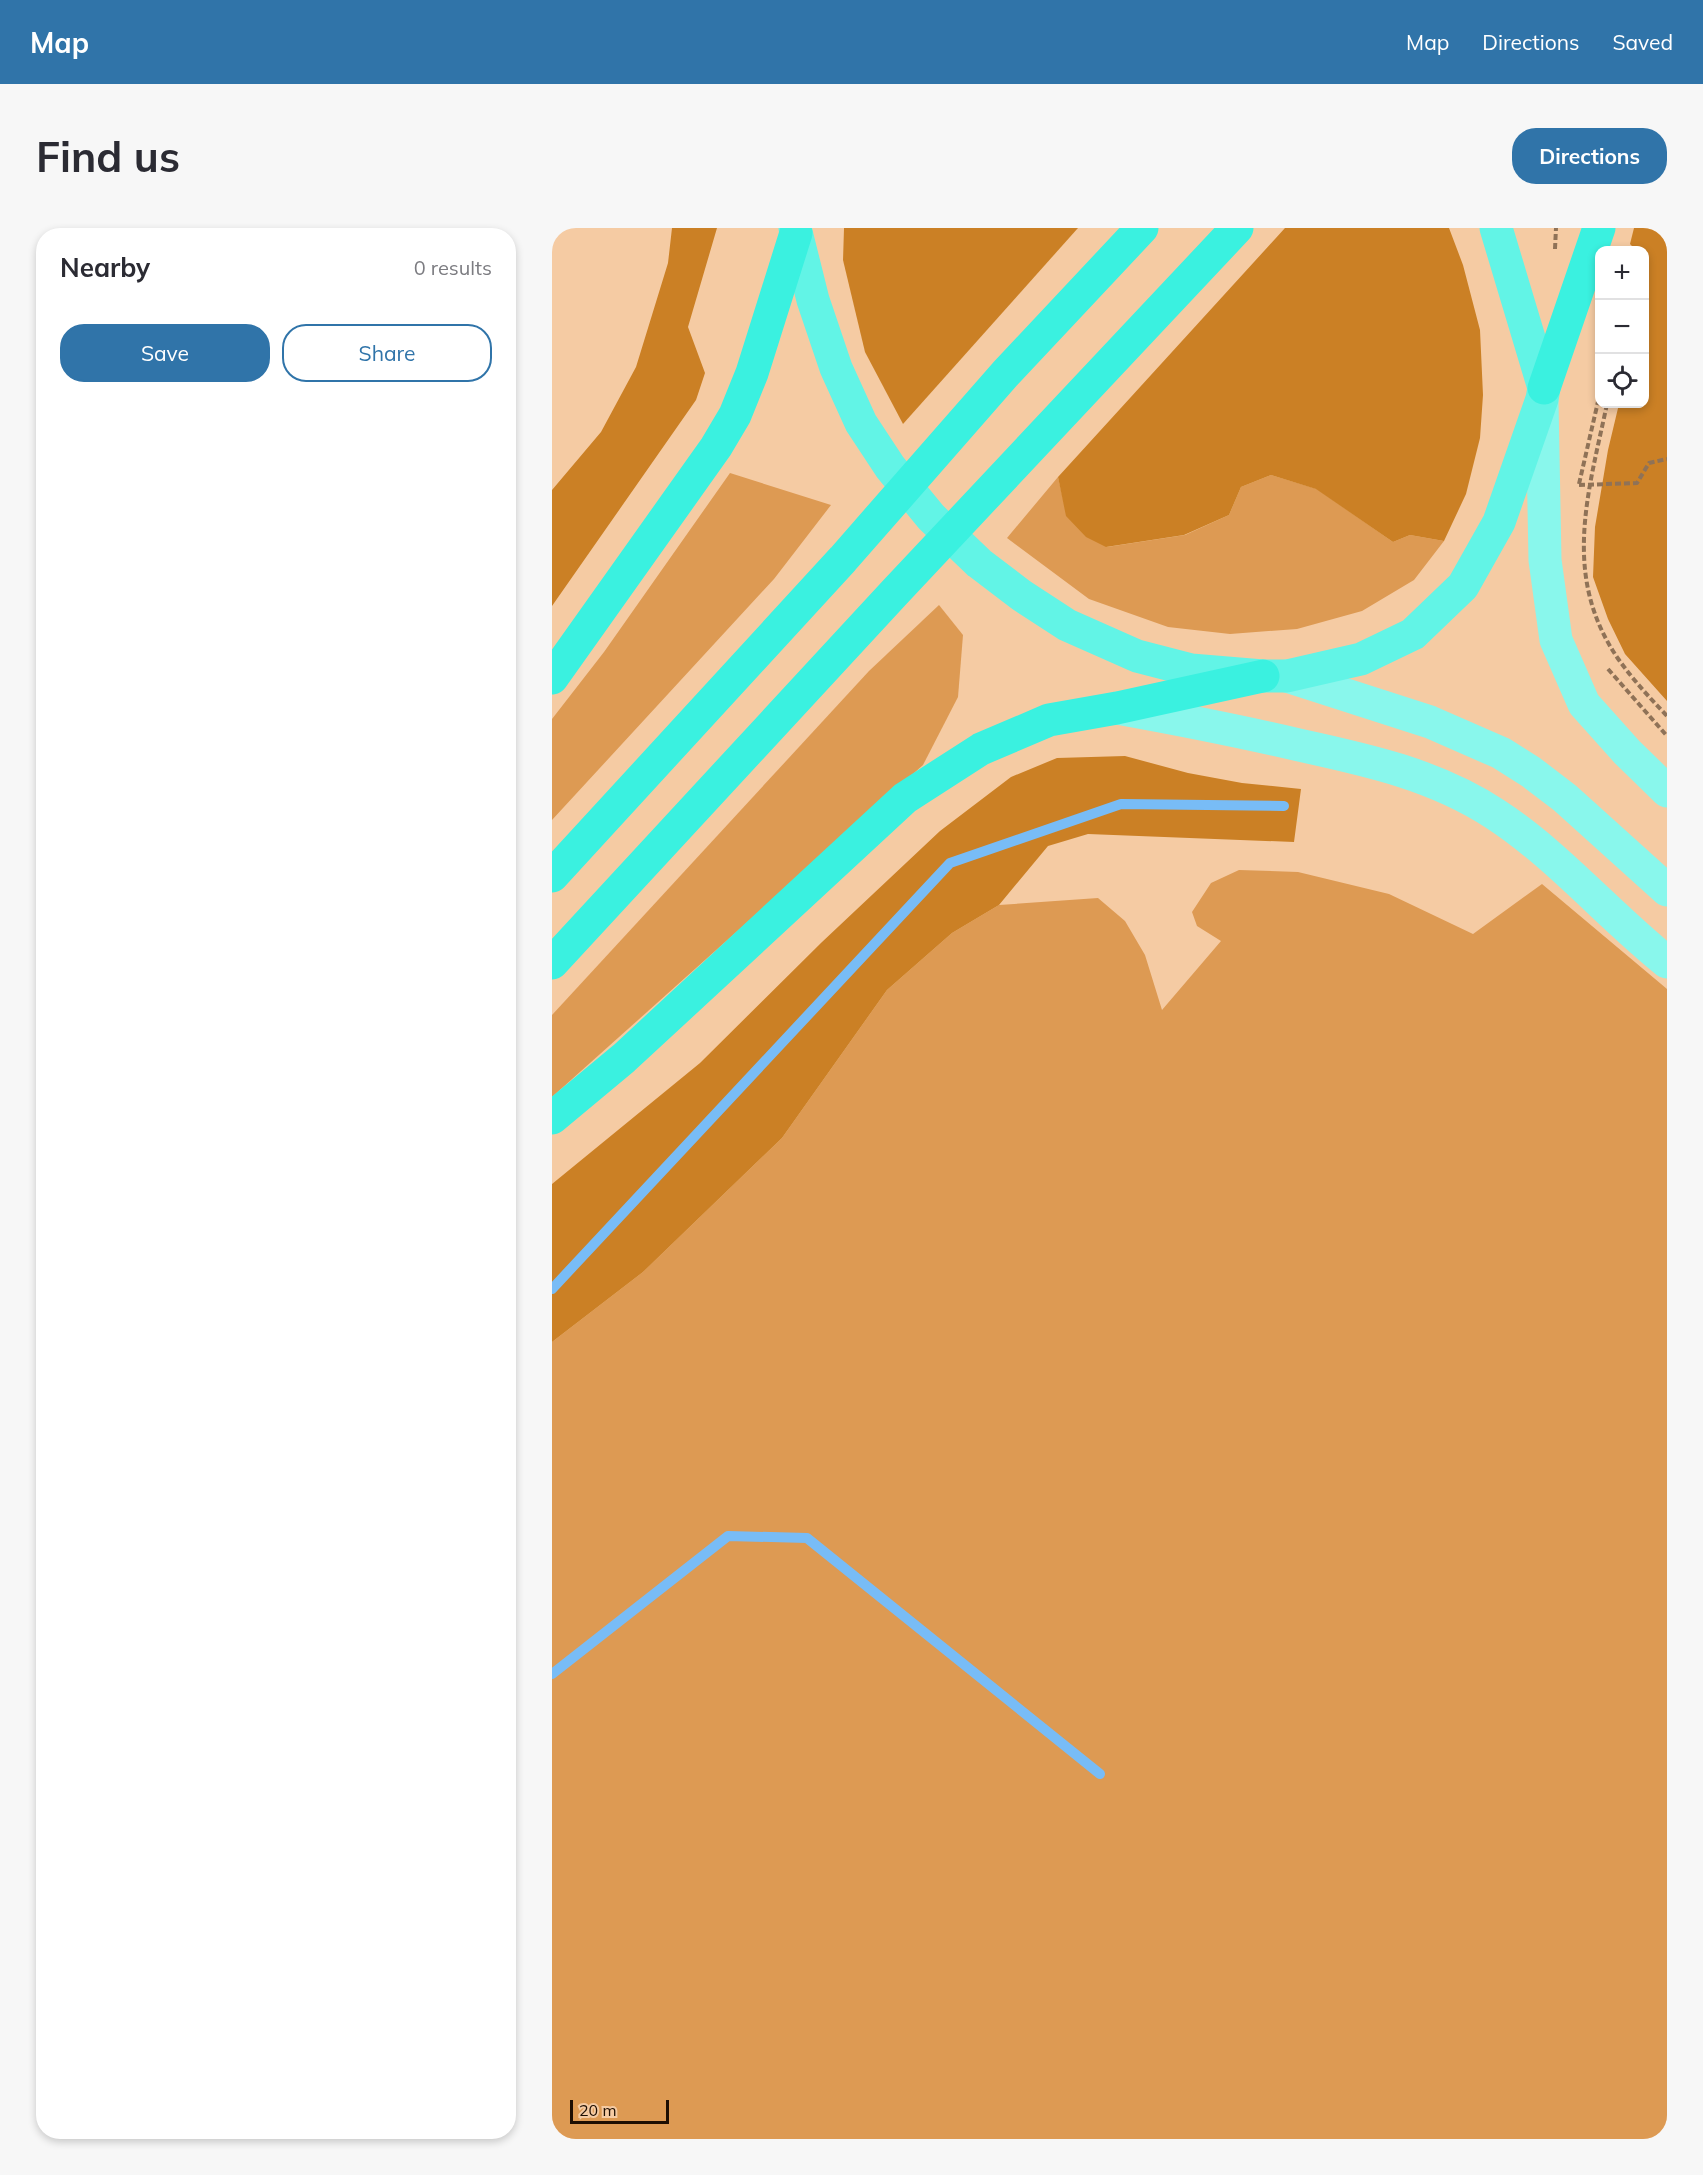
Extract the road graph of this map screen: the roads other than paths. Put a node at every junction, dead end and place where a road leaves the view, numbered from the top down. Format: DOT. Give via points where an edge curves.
graph roads {
  1 [pos="1142,228"];
  2 [pos="1237,228"];
  3 [pos="1496,228"];
  4 [pos="1599,228"];
  5 [pos="796,230"];
  6 [pos="1543,393"];
  7 [pos="1275,676"];
  8 [pos="552,678"];
  9 [pos="1117,708"];
  10 [pos="1667,791"];
  11 [pos="552,876"];
  12 [pos="1667,890"];
  13 [pos="1667,962"];
  14 [pos="552,963"];
  15 [pos="552,1118"];
  1 -- 11 [label="highway" via="1005,374 843,559"];
  2 -- 14 [label="highway"];
  3 -- 6 [label="highway"];
  4 -- 6 [label="highway"];
  5 -- 7 [label="highway" via="813,300 836,368 861,423 890,467 932,517 979,563 1067,625 1137,656 1191,670"];
  5 -- 8 [label="highway" via="753,373 735,414"];
  6 -- 7 [label="highway" via="1499,522 1463,586 1413,634 1361,659"];
  6 -- 10 [label="main road" via="1545,560 1556,640 1584,704"];
  7 -- 9 [label="highway"];
  7 -- 12 [label="main road" via="1430,722 1501,753 1565,798"];
  9 -- 13 [label="main road" via="1360,758 1416,774 1465,795 1541,848"];
  9 -- 15 [label="highway" via="1049,720 981,749 905,798 624,1058"];
}
